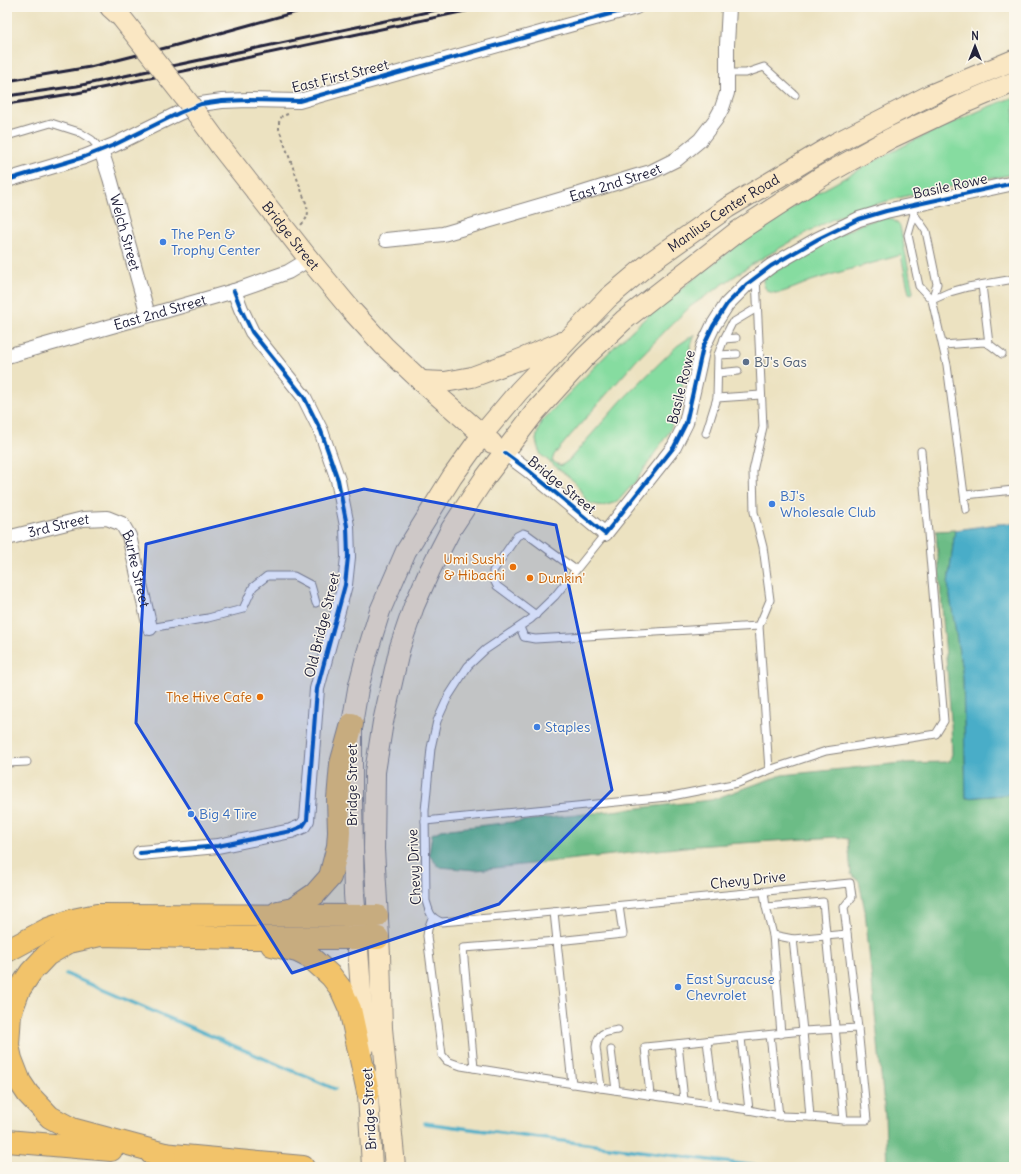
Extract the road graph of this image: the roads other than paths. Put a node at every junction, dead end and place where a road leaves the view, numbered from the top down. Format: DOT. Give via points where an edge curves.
graph roads {
  1 [pos="636,7"];
  2 [pos="729,7"];
  3 [pos="115,10"];
  4 [pos="1014,60"];
  5 [pos="727,73"];
  6 [pos="1014,82"];
  7 [pos="795,95"];
  8 [pos="7,136"];
  9 [pos="101,150"];
  10 [pos="7,180"];
  11 [pos="1014,183"];
  12 [pos="913,210"];
  13 [pos="386,240"];
  14 [pos="308,258"];
  15 [pos="756,277"];
  16 [pos="1014,279"];
  17 [pos="982,284"];
  18 [pos="234,290"];
  19 [pos="932,300"];
  20 [pos="757,308"];
  21 [pos="148,315"];
  22 [pos="736,338"];
  23 [pos="568,339"];
  24 [pos="724,339"];
  25 [pos="989,344"];
  26 [pos="943,345"];
  27 [pos="737,354"];
  28 [pos="1002,354"];
  29 [pos="718,355"];
  30 [pos="7,356"];
  31 [pos="738,371"];
  32 [pos="718,373"];
  33 [pos="421,381"];
  34 [pos="762,396"];
  35 [pos="717,398"];
  36 [pos="706,433"];
  37 [pos="482,435"];
  38 [pos="921,451"];
  39 [pos="504,453"];
  40 [pos="1014,490"];
  41 [pos="965,495"];
  42 [pos="966,510"];
  43 [pos="110,519"];
  44 [pos="605,534"];
  45 [pos="7,538"];
  46 [pos="576,570"];
  47 [pos="316,603"];
  48 [pos="536,615"];
  49 [pos="758,626"];
  50 [pos="520,627"];
  51 [pos="150,628"];
  52 [pos="352,724"];
  53 [pos="27,762"];
  54 [pos="7,763"];
  55 [pos="769,770"];
  56 [pos="425,821"];
  57 [pos="140,853"];
  58 [pos="764,892"];
  59 [pos="619,906"];
  60 [pos="766,907"];
  61 [pos="554,912"];
  62 [pos="249,916"];
  63 [pos="356,916"];
  64 [pos="377,916"];
  65 [pos="432,918"];
  66 [pos="847,934"];
  67 [pos="773,935"];
  68 [pos="826,937"];
  69 [pos="242,938"];
  70 [pos="368,938"];
  71 [pos="793,939"];
  72 [pos="558,941"];
  73 [pos="7,951"];
  74 [pos="858,1028"];
  75 [pos="836,1029"];
  76 [pos="618,1030"];
  77 [pos="803,1031"];
  78 [pos="781,1034"];
  79 [pos="770,1035"];
  80 [pos="741,1038"];
  81 [pos="707,1041"];
  82 [pos="678,1044"];
  83 [pos="611,1050"];
  84 [pos="474,1068"];
  85 [pos="572,1084"];
  86 [pos="601,1088"];
  87 [pos="616,1090"];
  88 [pos="368,1092"];
  89 [pos="650,1095"];
  90 [pos="684,1100"];
  91 [pos="715,1105"];
  92 [pos="749,1110"];
  93 [pos="779,1116"];
  94 [pos="810,1117"];
  95 [pos="844,1120"];
  96 [pos="7,1141"];
  97 [pos="166,1154"];
  98 [pos="303,1167"];
  99 [pos="372,1167"];
  100 [pos="395,1167"];
  1 -- 9 [label="street, East First Street" via="299,101 249,100 201,104"];
  2 -- 5 [label="street, East 2nd Street"];
  3 -- 14 [label="main road, Bridge Street, bridge"];
  4 -- 23 [label="main road, Manlius Center Road" via="930,95 836,143 727,208 652,261 608,298"];
  5 -- 7 [label="lane" via="746,73 764,67"];
  5 -- 13 [label="street, East 2nd Street" via="727,93 722,108 700,140 677,159 651,172 443,234"];
  6 -- 39 [label="main road, Manlius Center Road" via="891,138 821,178 738,231 624,320 585,357 535,412"];
  8 -- 9 [label="lane" via="51,123 79,132 92,140"];
  9 -- 10 [label="street, East First Street"];
  9 -- 21 [label="street, Welch Street"];
  11 -- 12 [label="street, Basile Rowe"];
  12 -- 15 [label="street, Basile Rowe" via="886,211 859,220 818,239"];
  12 -- 19 [label="lane" via="926,232 930,246 937,284"];
  12 -- 19 [label="lane" via="908,235 917,279 919,286"];
  14 -- 18 [label="street, East 2nd Street" via="288,272"];
  14 -- 33 [label="main road, Bridge Street" via="384,346"];
  15 -- 20 [label="lane"];
  15 -- 44 [label="street, Basile Rowe" via="727,304 713,326 703,347 686,423 674,447"];
  16 -- 17 [label="lane"];
  17 -- 19 [label="lane" via="950,292"];
  17 -- 25 [label="lane"];
  18 -- 21 [label="street, East 2nd Street"];
  18 -- 57 [label="street, Old Bridge Street" via="252,332 304,397 321,431 338,480 347,526 346,585 317,689 307,820 303,826 291,831 218,846"];
  19 -- 26 [label="lane"];
  20 -- 24 [label="lane" via="732,323"];
  20 -- 34 [label="lane" via="756,337"];
  21 -- 30 [label="street, East 2nd Street"];
  22 -- 24 [label="lane"];
  23 -- 33 [label="main road" via="521,360 472,377 445,382"];
  23 -- 37 [label="main road, Manlius Center Road"];
  24 -- 29 [label="lane"];
  25 -- 26 [label="lane" via="984,342"];
  25 -- 28 [label="lane"];
  26 -- 41 [label="lane" via="948,365"];
  27 -- 29 [label="lane"];
  29 -- 32 [label="lane"];
  31 -- 32 [label="lane"];
  32 -- 35 [label="lane"];
  33 -- 37 [label="main road, Bridge Street"];
  34 -- 35 [label="lane"];
  34 -- 49 [label="lane" via="763,427 753,471 754,512 763,547 770,600"];
  35 -- 36 [label="lane"];
  37 -- 39 [label="main road, Bridge Street"];
  37 -- 52 [label="main road, Bridge Street" via="452,477 406,551 378,618 367,653"];
  38 -- 55 [label="lane" via="944,721 936,734 826,751"];
  39 -- 44 [label="street, Bridge Street"];
  39 -- 64 [label="main road, Bridge Street" via="451,530 414,606 400,647 375,772 374,849"];
  40 -- 41 [label="lane"];
  41 -- 42 [label="lane"];
  43 -- 45 [label="street, 3rd Street" via="83,519"];
  43 -- 51 [label="street, Burke Street" via="122,524 128,536"];
  44 -- 46 [label="lane, Chevy Drive"];
  46 -- 48 [label="lane, Chevy Drive" via="556,596"];
  46 -- 48 [label="lane" via="528,535 523,533 517,536 493,571 493,578 497,586"];
  47 -- 51 [label="lane" via="311,585 294,576 267,576 253,587 243,610"];
  48 -- 50 [label="lane, Chevy Drive"];
  49 -- 50 [label="lane" via="535,639 524,637"];
  49 -- 55 [label="lane"];
  50 -- 56 [label="lane, Chevy Drive" via="485,650 468,666 448,697 437,721 431,748"];
  52 -- 62 [label="highway" via="341,764 338,846 330,877 315,894 293,909"];
  52 -- 63 [label="main road, Bridge Street"];
  53 -- 54 [label="lane"];
  55 -- 56 [label="lane" via="738,783 667,797"];
  56 -- 65 [label="lane, Chevy Drive" via="426,901"];
  58 -- 59 [label="lane, Chevy Drive"];
  58 -- 60 [label="lane"];
  58 -- 66 [label="lane, Chevy Drive" via="850,883 852,897 844,907"];
  59 -- 61 [label="lane, Chevy Drive"];
  59 -- 72 [label="lane" via="623,934"];
  60 -- 67 [label="lane"];
  60 -- 68 [label="lane" via="823,902"];
  61 -- 65 [label="lane, Chevy Drive" via="441,922"];
  61 -- 72 [label="lane"];
  62 -- 63 [label="highway"];
  62 -- 73 [label="highway" via="98,915 48,929"];
  63 -- 64 [label="highway"];
  63 -- 70 [label="main road, Bridge Street"];
  64 -- 70 [label="main road, Bridge Street"];
  65 -- 84 [label="lane" via="427,936 442,1055 447,1061"];
  66 -- 68 [label="lane"];
  66 -- 74 [label="lane"];
  67 -- 71 [label="lane"];
  67 -- 78 [label="lane"];
  68 -- 71 [label="lane"];
  68 -- 75 [label="lane"];
  69 -- 70 [label="highway"];
  69 -- 88 [label="highway" via="297,951 311,958 331,976 341,989 350,1009"];
  69 -- 97 [label="highway" via="100,935 69,942 47,955 31,972 19,990 10,1014 8,1045 11,1059 28,1094 50,1117 72,1129"];
  70 -- 88 [label="main road, Bridge Street"];
  70 -- 100 [label="main road, Bridge Street" via="380,956 382,1028"];
  71 -- 77 [label="lane"];
  72 -- 84 [label="lane" via="463,948"];
  72 -- 85 [label="lane"];
  74 -- 75 [label="lane"];
  74 -- 95 [label="lane" via="867,1120"];
  75 -- 77 [label="lane"];
  75 -- 95 [label="lane"];
  76 -- 86 [label="lane" via="605,1032 597,1041"];
  77 -- 78 [label="lane"];
  77 -- 94 [label="lane"];
  78 -- 79 [label="lane"];
  79 -- 80 [label="lane"];
  79 -- 93 [label="lane"];
  80 -- 81 [label="lane"];
  80 -- 92 [label="lane"];
  81 -- 82 [label="lane"];
  81 -- 91 [label="lane"];
  82 -- 89 [label="lane" via="645,1047"];
  82 -- 90 [label="lane"];
  83 -- 87 [label="lane"];
  84 -- 85 [label="lane"];
  85 -- 86 [label="lane"];
  86 -- 87 [label="lane"];
  87 -- 89 [label="lane"];
  88 -- 99 [label="main road, Bridge Street"];
  89 -- 90 [label="lane"];
  90 -- 91 [label="lane"];
  91 -- 92 [label="lane"];
  92 -- 93 [label="lane"];
  93 -- 94 [label="lane"];
  94 -- 95 [label="lane"];
  96 -- 97 [label="highway"];
  97 -- 98 [label="highway"];
}
